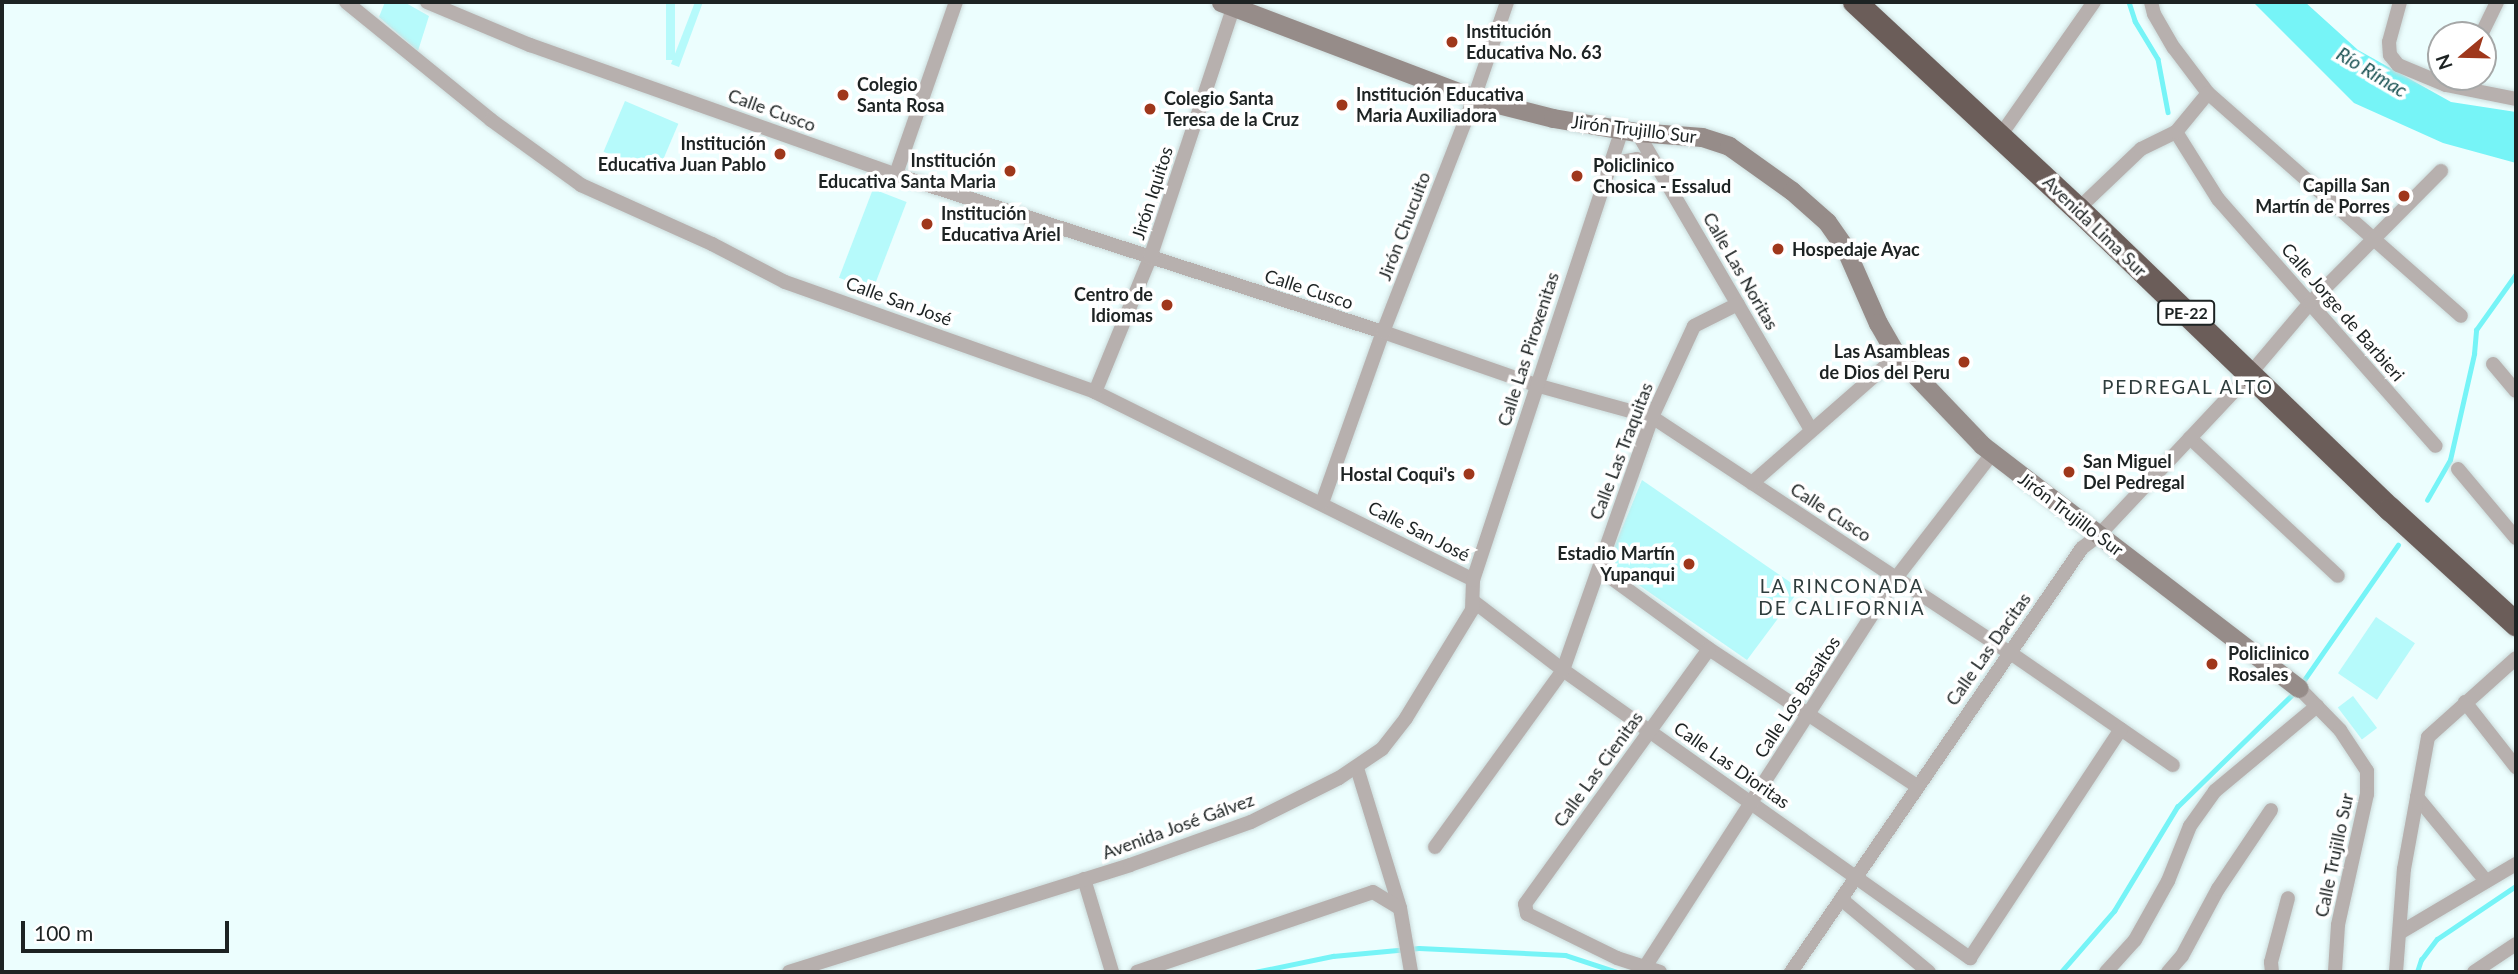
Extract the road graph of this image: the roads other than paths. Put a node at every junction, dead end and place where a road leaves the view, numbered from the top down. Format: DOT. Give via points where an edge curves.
graph roads {
  1 [pos="346,2"];
  2 [pos="427,2"];
  3 [pos="956,2"];
  4 [pos="1507,2"];
  5 [pos="1855,2"];
  6 [pos="2094,2"];
  7 [pos="2151,2"];
  8 [pos="2400,2"];
  9 [pos="2497,2"];
  10 [pos="1229,3"];
  11 [pos="2488,21"];
  12 [pos="2427,74"];
  13 [pos="2489,91"];
  14 [pos="2208,93"];
  15 [pos="1474,98"];
  16 [pos="2516,99"];
  17 [pos="1629,131"];
  18 [pos="2176,132"];
  19 [pos="2000,136"];
  20 [pos="1654,163"];
  21 [pos="1609,164"];
  22 [pos="2441,170"];
  23 [pos="896,174"];
  24 [pos="2078,209"];
  25 [pos="2373,239"];
  26 [pos="1150,258"];
  27 [pos="2311,303"];
  28 [pos="1738,304"];
  29 [pos="2461,316"];
  30 [pos="1383,332"];
  31 [pos="1897,356"];
  32 [pos="2493,364"];
  33 [pos="2250,374"];
  34 [pos="1536,385"];
  35 [pos="2516,391"];
  36 [pos="1095,392"];
  37 [pos="1652,417"];
  38 [pos="1811,430"];
  39 [pos="2190,438"];
  40 [pos="2436,446"];
  41 [pos="1992,454"];
  42 [pos="2458,469"];
  43 [pos="1752,483"];
  44 [pos="1322,503"];
  45 [pos="2099,535"];
  46 [pos="2516,538"];
  47 [pos="1599,569"];
  48 [pos="2338,576"];
  49 [pos="1896,578"];
  50 [pos="1473,580"];
  51 [pos="1473,601"];
  52 [pos="2515,619"];
  53 [pos="1709,649"];
  54 [pos="2009,652"];
  55 [pos="2516,658"];
  56 [pos="1563,670"];
  57 [pos="2299,688"];
  58 [pos="2465,702"];
  59 [pos="2317,706"];
  60 [pos="1809,717"];
  61 [pos="2121,729"];
  62 [pos="1650,731"];
  63 [pos="2173,765"];
  64 [pos="2516,767"];
  65 [pos="1357,768"];
  66 [pos="1917,786"];
  67 [pos="2417,797"];
  68 [pos="1751,802"];
  69 [pos="2270,810"];
  70 [pos="1435,847"];
  71 [pos="2516,864"];
  72 [pos="1856,876"];
  73 [pos="1084,879"];
  74 [pos="2486,881"];
  75 [pos="2288,898"];
  76 [pos="1841,899"];
  77 [pos="1400,908"];
  78 [pos="2401,932"];
  79 [pos="2516,944"];
  80 [pos="1645,967"];
  81 [pos="789,972"];
  82 [pos="1112,972"];
  83 [pos="1137,972"];
  84 [pos="1411,972"];
  85 [pos="1660,972"];
  86 [pos="1791,972"];
  87 [pos="1929,972"];
  88 [pos="2106,972"];
  89 [pos="2168,972"];
  90 [pos="2272,972"];
  91 [pos="2335,972"];
  92 [pos="2396,972"];
  93 [pos="2474,972"];
  1 -- 36 [label="street, Calle San José" via="491,120 581,185 785,282"];
  2 -- 23 [label="street, Calle Cusco" via="530,45"];
  3 -- 23 [label="street"];
  4 -- 15 [label="street, Jirón Chucuito"];
  5 -- 19 [label="highway, Avenida Lima Sur / PE-22"];
  6 -- 19 [label="street"];
  7 -- 14 [label="street" via="2174,48"];
  8 -- 12 [label="street" via="2390,55 2404,69"];
  9 -- 11 [label="street"];
  10 -- 15 [label="street, Jirón Trujillo Sur"];
  10 -- 26 [label="street, Jirón Iquitos"];
  13 -- 16 [label="street"];
  14 -- 18 [label="street"];
  14 -- 25 [label="street"];
  15 -- 17 [label="street, Jirón Trujillo Sur"];
  15 -- 30 [label="street, Jirón Chucuito"];
  17 -- 20 [label="street, Calle Las Noritas"];
  17 -- 21 [label="street, Calle Las Piroxenitas"];
  17 -- 31 [label="street, Jirón Trujillo Sur" via="1715,140 1756,164 1815,210 1846,248"];
  18 -- 24 [label="street" via="2141,149"];
  18 -- 27 [label="street, Calle Jorge de Barbieri" via="2218,199"];
  19 -- 24 [label="highway, Avenida Lima Sur / PE-22"];
  20 -- 21 [label="street" via="1637,159"];
  20 -- 28 [label="street, Calle Las Noritas"];
  21 -- 34 [label="street, Calle Las Piroxenitas"];
  22 -- 25 [label="street, Calle Las Dacitas"];
  23 -- 26 [label="street, Calle Cusco"];
  24 -- 33 [label="highway, Avenida Lima Sur / PE-22"];
  25 -- 27 [label="street, Calle Las Dacitas"];
  25 -- 29 [label="street"];
  26 -- 30 [label="street, Calle Cusco"];
  26 -- 36 [label="street, Jirón Iquitos"];
  27 -- 33 [label="street, Calle Las Dacitas"];
  27 -- 40 [label="street, Calle Jorge de Barbieri"];
  28 -- 37 [label="street, Calle Las Traquitas" via="1694,326"];
  28 -- 38 [label="street, Calle Las Noritas"];
  30 -- 34 [label="street, Calle Cusco"];
  30 -- 44 [label="street, Jirón Chucuito"];
  31 -- 38 [label="street"];
  31 -- 41 [label="street, Jirón Trujillo Sur"];
  32 -- 35 [label="street"];
  33 -- 39 [label="street, Calle Las Dacitas"];
  33 -- 52 [label="highway, Avenida Lima Sur / PE-22" via="2390,509"];
  34 -- 37 [label="street, Calle Cusco"];
  34 -- 50 [label="street, Calle Las Piroxenitas"];
  36 -- 44 [label="street, Calle San José"];
  37 -- 43 [label="street, Calle Cusco"];
  37 -- 47 [label="street, Calle Las Traquitas"];
  38 -- 43 [label="street"];
  39 -- 45 [label="street, Calle Las Dacitas"];
  39 -- 48 [label="street"];
  41 -- 45 [label="street, Jirón Trujillo Sur"];
  41 -- 49 [label="street, Calle Los Basaltos"];
  42 -- 46 [label="street"];
  43 -- 49 [label="street, Calle Cusco"];
  44 -- 50 [label="street, Calle San José"];
  45 -- 54 [label="street, Calle Las Dacitas" via="2082,548"];
  45 -- 57 [label="street, Jirón Trujillo Sur"];
  47 -- 53 [label="street"];
  47 -- 56 [label="street, Calle Las Traquitas"];
  49 -- 54 [label="street, Calle Cusco"];
  49 -- 60 [label="street, Calle Los Basaltos"];
  50 -- 51 [label="street, Avenida José Gálvez"];
  51 -- 56 [label="street, Calle Las Dioritas"];
  51 -- 65 [label="street, Avenida José Gálvez" via="1468,618 1391,738"];
  53 -- 60 [label="street"];
  53 -- 62 [label="street, Calle Las Cienitas"];
  54 -- 61 [label="street, Calle Cusco"];
  54 -- 66 [label="street, Calle Las Dacitas"];
  55 -- 58 [label="street"];
  56 -- 62 [label="street, Calle Las Dioritas"];
  56 -- 70 [label="street, Calle Las Traquitas"];
  57 -- 59 [label="street, Calle Trujillo Sur"];
  58 -- 64 [label="street"];
  58 -- 67 [label="street" via="2428,737"];
  59 -- 88 [label="street" via="2215,791 2190,826 2168,881 2135,940"];
  59 -- 91 [label="street, Calle Trujillo Sur" via="2359,754 2367,771 2367,794 2338,925"];
  60 -- 66 [label="street"];
  60 -- 68 [label="street, Calle Los Basaltos"];
  61 -- 63 [label="street, Calle Cusco"];
  61 -- 72 [label="street, Calle Las Dioritas" via="1970,958"];
  62 -- 68 [label="street, Calle Las Dioritas"];
  62 -- 80 [label="street, Calle Las Cienitas" via="1525,904 1527,914"];
  65 -- 73 [label="street, Avenida José Gálvez" via="1251,822"];
  65 -- 77 [label="street"];
  66 -- 72 [label="street, Calle Las Dacitas"];
  67 -- 74 [label="street"];
  67 -- 78 [label="street" via="2404,869"];
  68 -- 72 [label="street, Calle Las Dioritas"];
  68 -- 80 [label="street, Calle Los Basaltos"];
  69 -- 89 [label="street"];
  71 -- 74 [label="street"];
  72 -- 76 [label="street, Calle Las Dacitas"];
  73 -- 81 [label="street, Avenida José Gálvez"];
  73 -- 82 [label="street"];
  74 -- 78 [label="street"];
  75 -- 90 [label="street"];
  76 -- 86 [label="street, Calle Las Dacitas"];
  76 -- 87 [label="street"];
  77 -- 83 [label="street" via="1373,892"];
  77 -- 84 [label="street"];
  78 -- 92 [label="street"];
  79 -- 93 [label="street"];
  80 -- 85 [label="street"];
}
